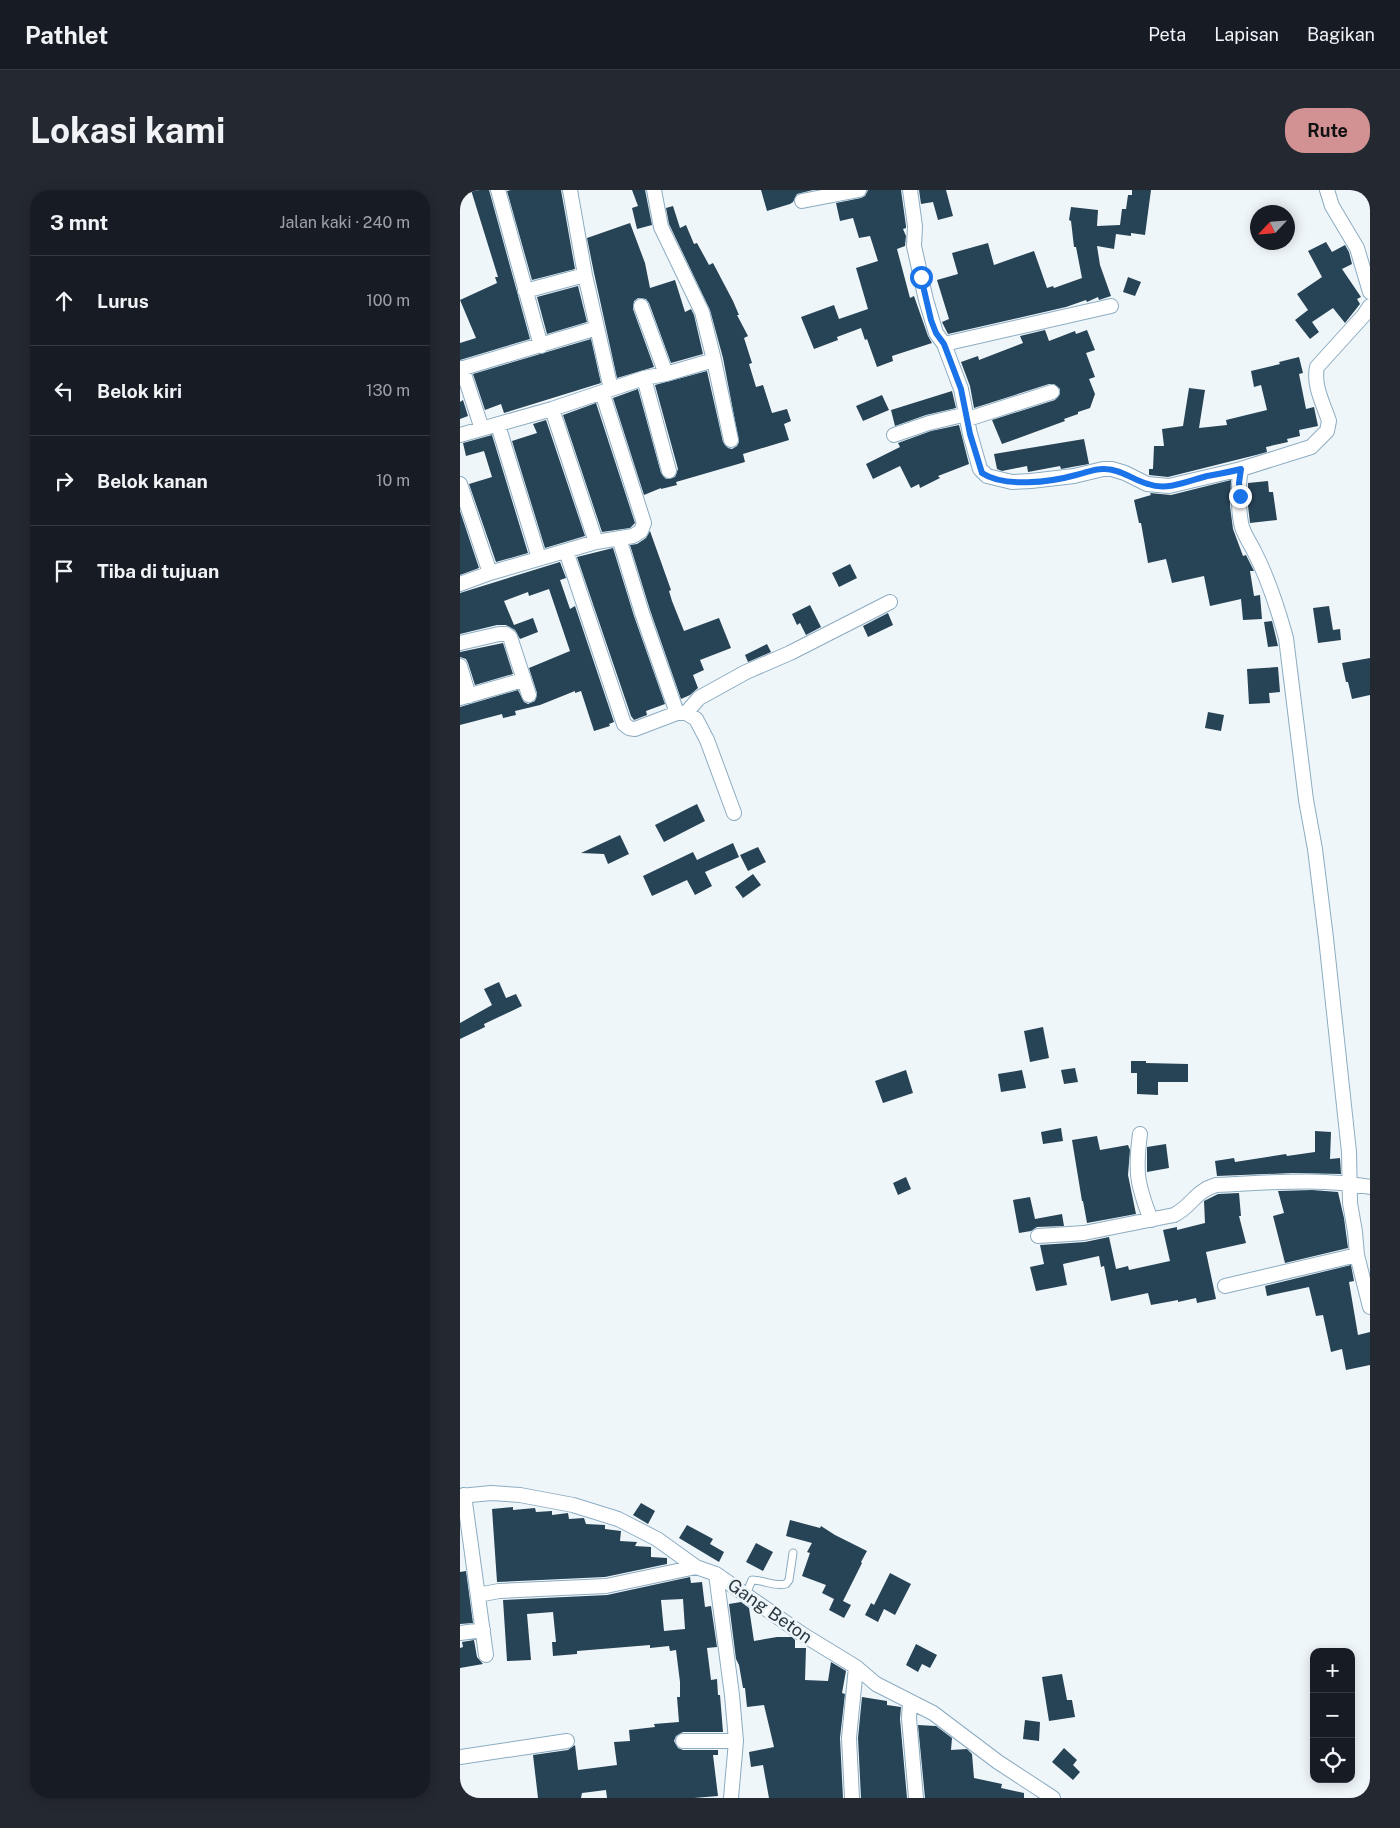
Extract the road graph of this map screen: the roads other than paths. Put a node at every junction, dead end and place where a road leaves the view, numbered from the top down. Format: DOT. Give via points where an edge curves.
graph roads {
  1 [pos="498,190"];
  2 [pos="570,190"];
  3 [pos="654,190"];
  4 [pos="859,190"];
  5 [pos="910,190"];
  6 [pos="1327,190"];
  7 [pos="802,201"];
  8 [pos="585,276"];
  9 [pos="525,291"];
  10 [pos="1370,292"];
  11 [pos="641,306"];
  12 [pos="1111,306"];
  13 [pos="1370,306"];
  14 [pos="597,328"];
  15 [pos="944,344"];
  16 [pos="541,346"];
  17 [pos="714,360"];
  18 [pos="461,368"];
  19 [pos="666,374"];
  20 [pos="644,378"];
  21 [pos="606,391"];
  22 [pos="1052,392"];
  23 [pos="552,409"];
  24 [pos="968,416"];
  25 [pos="498,425"];
  26 [pos="482,429"];
  27 [pos="460,435"];
  28 [pos="894,435"];
  29 [pos="731,440"];
  30 [pos="1241,469"];
  31 [pos="669,471"];
  32 [pos="460,484"];
  33 [pos="619,538"];
  34 [pos="596,542"];
  35 [pos="566,551"];
  36 [pos="539,558"];
  37 [pos="490,573"];
  38 [pos="460,584"];
  39 [pos="890,602"];
  40 [pos="460,643"];
  41 [pos="460,666"];
  42 [pos="523,680"];
  43 [pos="529,696"];
  44 [pos="464,697"];
  45 [pos="681,713"];
  46 [pos="734,813"];
  47 [pos="1140,1134"];
  48 [pos="1348,1183"];
  49 [pos="1370,1187"];
  50 [pos="1152,1220"];
  51 [pos="1038,1236"];
  52 [pos="1357,1255"];
  53 [pos="1224,1286"];
  54 [pos="1370,1307"];
  55 [pos="462,1495"];
  56 [pos="463,1512"];
  57 [pos="793,1553"];
  58 [pos="696,1567"];
  59 [pos="716,1574"];
  60 [pos="747,1592"];
  61 [pos="478,1595"];
  62 [pos="483,1630"];
  63 [pos="460,1633"];
  64 [pos="486,1654"];
  65 [pos="856,1667"];
  66 [pos="910,1702"];
  67 [pos="567,1741"];
  68 [pos="683,1741"];
  69 [pos="736,1741"];
  70 [pos="460,1757"];
  71 [pos="731,1798"];
  72 [pos="852,1798"];
  73 [pos="916,1798"];
  74 [pos="1053,1798"];
  1 -- 9 [label="street"];
  2 -- 8 [label="street"];
  3 -- 17 [label="street" via="661,227 702,312"];
  4 -- 7 [label="street"];
  5 -- 15 [label="street" via="917,261 931,320"];
  6 -- 10 [label="street" via="1332,206 1357,248"];
  8 -- 9 [label="street"];
  8 -- 14 [label="street"];
  9 -- 16 [label="street"];
  11 -- 19 [label="street"];
  12 -- 15 [label="street"];
  13 -- 30 [label="street" via="1317,367 1316,386 1329,420 1328,431 1311,447"];
  14 -- 16 [label="street"];
  14 -- 21 [label="street"];
  15 -- 24 [label="street"];
  16 -- 18 [label="street"];
  17 -- 19 [label="street"];
  17 -- 29 [label="street"];
  18 -- 26 [label="street"];
  19 -- 20 [label="street"];
  20 -- 21 [label="street"];
  20 -- 31 [label="street"];
  21 -- 23 [label="street"];
  21 -- 33 [label="street" via="644,523 638,534"];
  22 -- 24 [label="street"];
  23 -- 25 [label="street"];
  23 -- 34 [label="street"];
  24 -- 28 [label="street" via="929,423"];
  24 -- 30 [label="street" via="980,469 995,479 1012,482 1038,480 1074,476 1103,468 1147,484 1169,486"];
  25 -- 26 [label="street"];
  25 -- 36 [label="street"];
  26 -- 27 [label="street"];
  30 -- 48 [label="street" via="1242,526 1286,638 1326,938 1349,1152"];
  32 -- 37 [label="street"];
  33 -- 34 [label="street"];
  33 -- 45 [label="street" via="642,613"];
  34 -- 35 [label="street"];
  35 -- 36 [label="street"];
  35 -- 45 [label="street" via="624,724 635,729"];
  36 -- 37 [label="street"];
  37 -- 38 [label="street"];
  39 -- 45 [label="street" via="746,672 699,698"];
  40 -- 42 [label="street" via="506,634 510,637"];
  41 -- 44 [label="street"];
  42 -- 43 [label="street"];
  42 -- 44 [label="street"];
  45 -- 46 [label="street" via="696,719"];
  47 -- 50 [label="street" via="1136,1168"];
  48 -- 49 [label="street"];
  48 -- 50 [label="street" via="1216,1185 1205,1188 1184,1210"];
  48 -- 52 [label="street"];
  50 -- 51 [label="street" via="1084,1233"];
  52 -- 53 [label="street"];
  52 -- 54 [label="street"];
  55 -- 56 [label="street"];
  55 -- 58 [label="street, Gang Beton" via="520,1495 596,1511 657,1538"];
  56 -- 61 [label="street"];
  57 -- 60 [label="lane" via="786,1584 776,1586 752,1580"];
  58 -- 59 [label="street, Gang Beton"];
  58 -- 61 [label="street" via="606,1586 499,1591"];
  59 -- 60 [label="street, Gang Beton"];
  59 -- 69 [label="street"];
  60 -- 65 [label="street, Gang Beton" via="802,1634"];
  61 -- 62 [label="street"];
  62 -- 63 [label="street"];
  62 -- 64 [label="street"];
  65 -- 66 [label="street, Gang Beton" via="876,1684"];
  65 -- 72 [label="street" via="849,1738"];
  66 -- 73 [label="street"];
  66 -- 74 [label="street, Gang Beton" via="939,1718"];
  67 -- 70 [label="street"];
  68 -- 69 [label="street"];
  69 -- 71 [label="street"];
}
